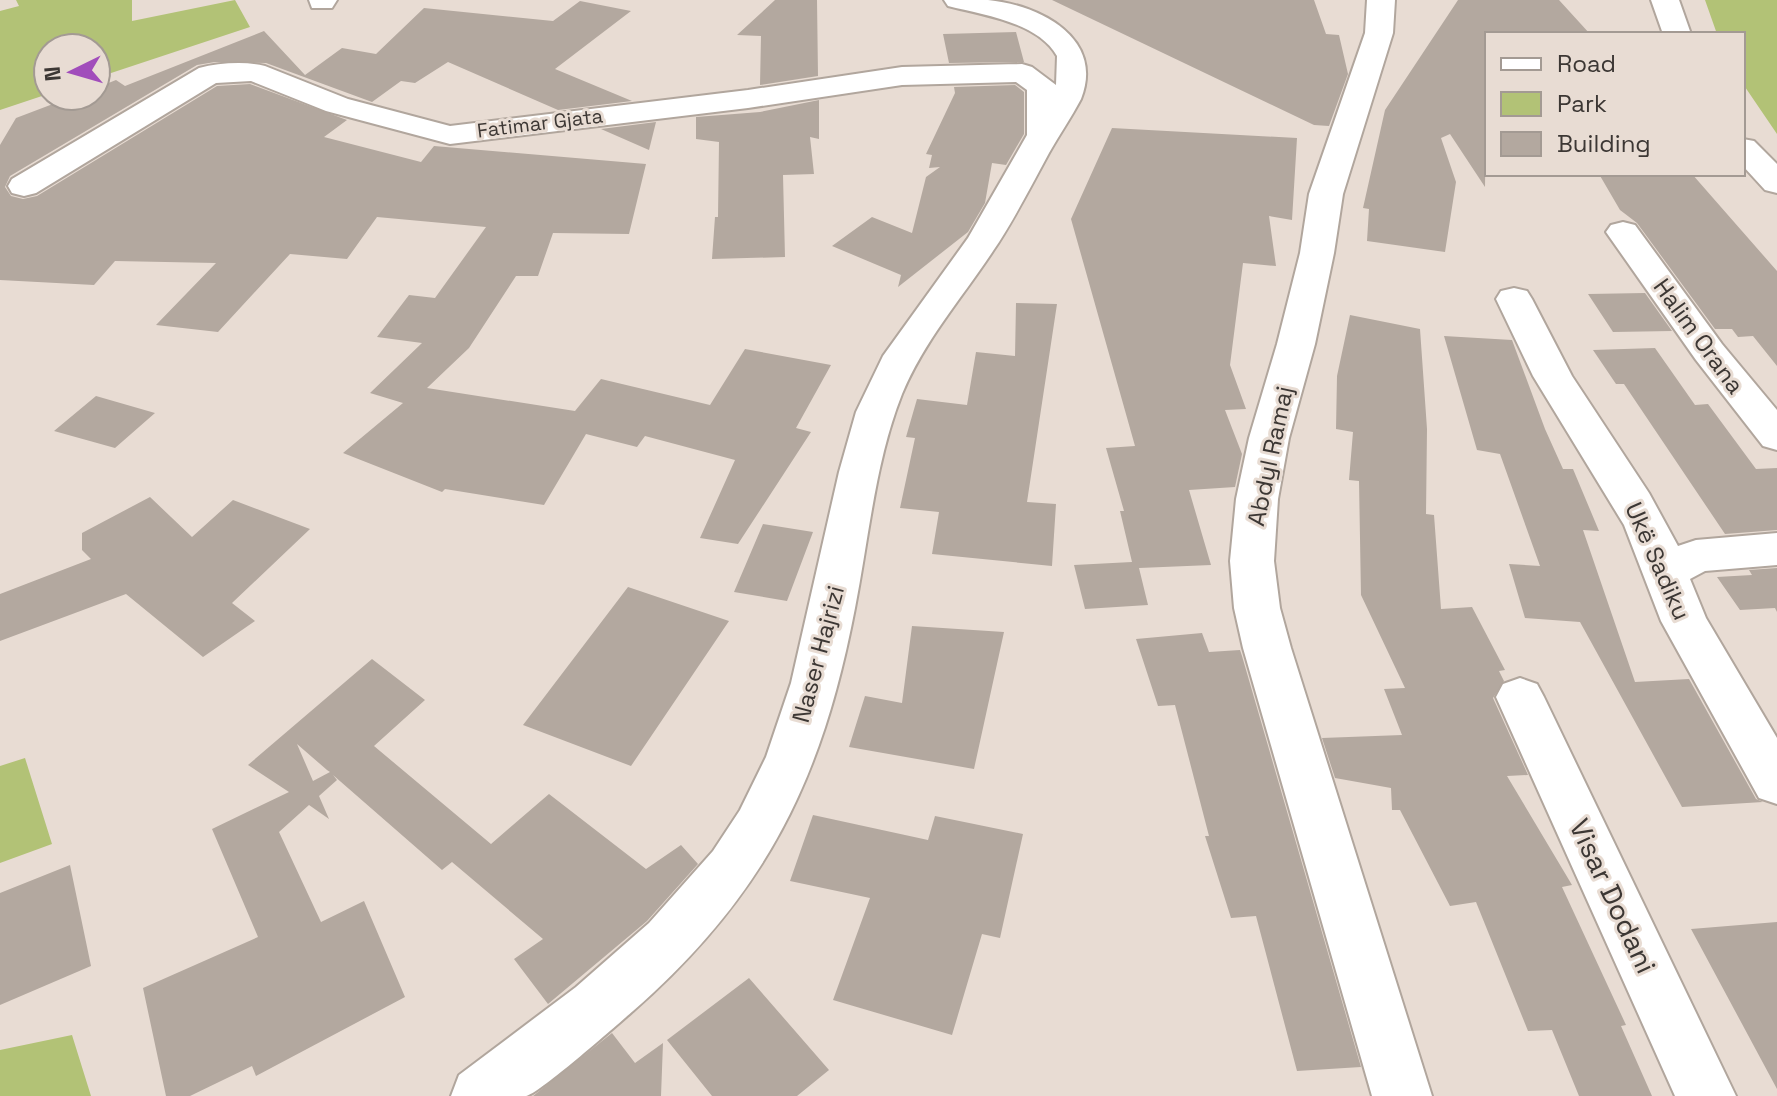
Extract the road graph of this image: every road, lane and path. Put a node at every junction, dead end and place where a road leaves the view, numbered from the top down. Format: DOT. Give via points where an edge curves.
graph roads {
  1 [pos="958,0"];
  2 [pos="1381,0"];
  3 [pos="1665,0"];
  4 [pos="1676,32"];
  5 [pos="1043,136"];
  6 [pos="1745,150"];
  7 [pos="1777,183"];
  8 [pos="24,186"];
  9 [pos="1623,232"];
  10 [pos="1514,299"];
  11 [pos="1777,437"];
  12 [pos="1777,549"];
  13 [pos="1667,572"];
  14 [pos="1520,697"];
  15 [pos="1777,783"];
  16 [pos="481,1096"];
  17 [pos="1402,1096"];
  18 [pos="1706,1096"];
  1 -- 5 [label="street, Naser Hajrizi" via="1023,19 1064,43 1071,56 1070,93"];
  2 -- 17 [label="street, Abdyl Ramaj" via="1379,33 1326,194 1296,344 1269,438 1252,561 1267,648"];
  3 -- 4 [label="street"];
  5 -- 8 [label="street, Fatimar Gjata" via="1042,87 1022,73 902,76 450,135 337,105 267,75 243,71 209,74"];
  5 -- 16 [label="street, Naser Hajrizi" via="984,240 892,374 873,420 814,684 760,826 709,899 643,966"];
  6 -- 7 [label="street"];
  9 -- 11 [label="street, Halim Orana"];
  10 -- 13 [label="street, Ukë Sadiku" via="1539,353 1648,528"];
  12 -- 13 [label="street" via="1696,556"];
  13 -- 15 [label="street, Ukë Sadiku" via="1684,621"];
  14 -- 18 [label="street, Visar Dodani"];
}
